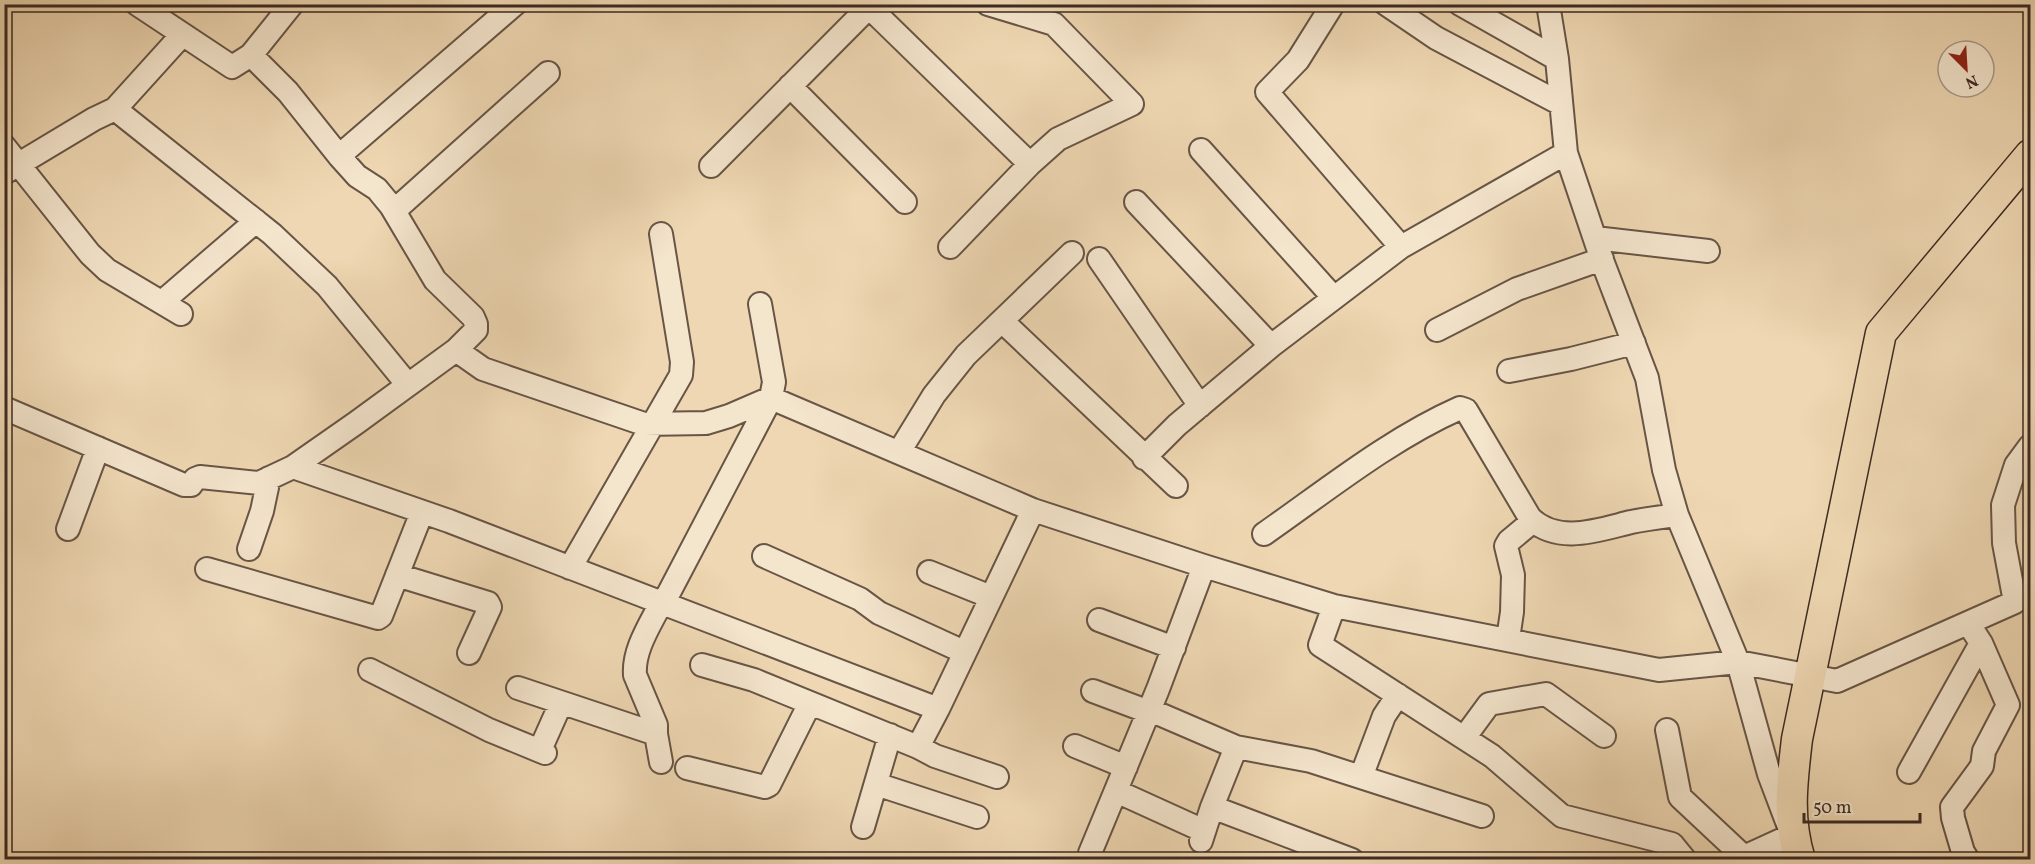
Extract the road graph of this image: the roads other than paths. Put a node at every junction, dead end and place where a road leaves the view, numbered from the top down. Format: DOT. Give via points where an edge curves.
graph roads {
  1 [pos="137,4"];
  2 [pos="515,4"];
  3 [pos="988,4"];
  4 [pos="1333,4"];
  5 [pos="1386,4"];
  6 [pos="1460,4"];
  7 [pos="1548,4"];
  8 [pos="871,6"];
  9 [pos="282,8"];
  10 [pos="182,35"];
  11 [pos="251,55"];
  12 [pos="1557,59"];
  13 [pos="548,73"];
  14 [pos="790,86"];
  15 [pos="1561,104"];
  16 [pos="115,109"];
  17 [pos="4,146"];
  18 [pos="1201,150"];
  19 [pos="1566,153"];
  20 [pos="2031,155"];
  21 [pos="339,156"];
  22 [pos="1030,164"];
  23 [pos="711,166"];
  24 [pos="11,168"];
  25 [pos="904,202"];
  26 [pos="1136,202"];
  27 [pos="394,211"];
  28 [pos="256,221"];
  29 [pos="661,234"];
  30 [pos="950,247"];
  31 [pos="1401,247"];
  32 [pos="1598,249"];
  33 [pos="1708,251"];
  34 [pos="1072,253"];
  35 [pos="1099,259"];
  36 [pos="1334,298"];
  37 [pos="760,304"];
  38 [pos="1002,321"];
  39 [pos="1437,330"];
  40 [pos="1634,343"];
  41 [pos="1271,346"];
  42 [pos="456,350"];
  43 [pos="1509,371"];
  44 [pos="408,385"];
  45 [pos="771,398"];
  46 [pos="1200,406"];
  47 [pos="4,408"];
  48 [pos="653,424"];
  49 [pos="2031,446"];
  50 [pos="98,448"];
  51 [pos="898,452"];
  52 [pos="1144,458"];
  53 [pos="292,467"];
  54 [pos="269,478"];
  55 [pos="1176,486"];
  56 [pos="1033,510"];
  57 [pos="422,512"];
  58 [pos="1677,515"];
  59 [pos="1533,521"];
  60 [pos="68,529"];
  61 [pos="1264,534"];
  62 [pos="249,549"];
  63 [pos="764,556"];
  64 [pos="1204,566"];
  65 [pos="570,568"];
  66 [pos="207,569"];
  67 [pos="929,572"];
  68 [pos="397,574"];
  69 [pos="991,597"];
  70 [pos="2023,599"];
  71 [pos="662,604"];
  72 [pos="1334,606"];
  73 [pos="1099,620"];
  74 [pos="1968,623"];
  75 [pos="1508,639"];
  76 [pos="1981,644"];
  77 [pos="1173,648"];
  78 [pos="469,652"];
  79 [pos="964,652"];
  80 [pos="1738,662"];
  81 [pos="702,665"];
  82 [pos="370,670"];
  83 [pos="1808,676"];
  84 [pos="518,688"];
  85 [pos="1093,692"];
  86 [pos="1398,694"];
  87 [pos="561,703"];
  88 [pos="810,703"];
  89 [pos="938,709"];
  90 [pos="1149,711"];
  91 [pos="1667,730"];
  92 [pos="656,734"];
  93 [pos="890,735"];
  94 [pos="1604,736"];
  95 [pos="1464,738"];
  96 [pos="1075,746"];
  97 [pos="918,747"];
  98 [pos="1236,747"];
  99 [pos="661,762"];
  100 [pos="1126,767"];
  101 [pos="687,768"];
  102 [pos="1909,772"];
  103 [pos="997,777"];
  104 [pos="1361,777"];
  105 [pos="876,784"];
  106 [pos="1116,791"];
  107 [pos="1212,807"];
  108 [pos="1482,816"];
  109 [pos="977,817"];
  110 [pos="863,828"];
  111 [pos="1796,847"];
  112 [pos="1090,854"];
  113 [pos="1352,860"];
  114 [pos="1685,860"];
  115 [pos="1968,860"];
  1 -- 10 [label="street"];
  2 -- 21 [label="street"];
  3 -- 22 [label="street" via="1054,24 1132,104 1058,139"];
  4 -- 31 [label="street" via="1298,60 1268,92"];
  5 -- 15 [label="street" via="1436,38"];
  6 -- 12 [label="street"];
  7 -- 12 [label="street"];
  8 -- 14 [label="street"];
  8 -- 22 [label="street"];
  9 -- 11 [label="street"];
  10 -- 11 [label="street" via="232,68"];
  10 -- 16 [label="street"];
  11 -- 21 [label="street" via="288,92"];
  12 -- 15 [label="street"];
  13 -- 27 [label="street"];
  14 -- 23 [label="street"];
  14 -- 25 [label="street"];
  15 -- 19 [label="street"];
  16 -- 24 [label="street"];
  16 -- 28 [label="street"];
  17 -- 24 [label="street"];
  18 -- 36 [label="street"];
  19 -- 31 [label="street"];
  19 -- 32 [label="street"];
  20 -- 83 [label="main road" via="1881,333"];
  21 -- 27 [label="street" via="357,176 377,189"];
  22 -- 30 [label="street"];
  24 -- 28 [label="street" via="107,270 171,308"];
  26 -- 41 [label="street"];
  27 -- 42 [label="street" via="435,280 473,317 476,330"];
  28 -- 44 [label="street" via="327,286"];
  29 -- 48 [label="street" via="682,362 681,375"];
  31 -- 36 [label="street"];
  32 -- 33 [label="street"];
  32 -- 39 [label="street"];
  32 -- 40 [label="street"];
  34 -- 38 [label="street"];
  35 -- 46 [label="street"];
  36 -- 41 [label="street"];
  37 -- 45 [label="street" via="774,382"];
  38 -- 51 [label="street" via="966,355"];
  38 -- 52 [label="street"];
  40 -- 43 [label="street"];
  40 -- 58 [label="street" via="1647,378 1664,470"];
  41 -- 46 [label="street"];
  42 -- 44 [label="street"];
  42 -- 48 [label="street" via="489,372"];
  44 -- 53 [label="street"];
  45 -- 48 [label="street" via="706,423"];
  45 -- 51 [label="street"];
  45 -- 71 [label="street"];
  46 -- 52 [label="street"];
  47 -- 50 [label="street"];
  48 -- 65 [label="street"];
  49 -- 70 [label="street" via="2016,465 2003,505 2004,543"];
  50 -- 54 [label="street" via="184,486 200,477 259,483"];
  50 -- 60 [label="street"];
  51 -- 56 [label="street"];
  52 -- 55 [label="street"];
  53 -- 54 [label="street"];
  53 -- 57 [label="street"];
  54 -- 62 [label="street"];
  56 -- 64 [label="street"];
  56 -- 69 [label="street"];
  57 -- 65 [label="street"];
  57 -- 68 [label="street"];
  58 -- 59 [label="street" via="1588,533 1561,534"];
  58 -- 80 [label="street"];
  59 -- 61 [label="street" via="1466,410 1460,408 1364,464"];
  59 -- 75 [label="street" via="1506,546 1513,575"];
  63 -- 79 [label="street" via="860,598 879,613"];
  64 -- 72 [label="street"];
  64 -- 77 [label="street"];
  65 -- 71 [label="street"];
  66 -- 68 [label="street" via="378,618"];
  67 -- 69 [label="street"];
  68 -- 78 [label="street" via="488,603"];
  69 -- 79 [label="street"];
  70 -- 74 [label="street"];
  71 -- 89 [label="street"];
  71 -- 92 [label="street" via="639,648 635,669"];
  72 -- 75 [label="street"];
  72 -- 86 [label="street" via="1320,645"];
  73 -- 77 [label="street"];
  74 -- 76 [label="street"];
  74 -- 83 [label="street" via="1837,681"];
  75 -- 80 [label="street" via="1659,670"];
  76 -- 102 [label="street"];
  76 -- 115 [label="street" via="2008,705 1984,751 1982,766 1952,807"];
  77 -- 90 [label="street"];
  79 -- 89 [label="street"];
  80 -- 83 [label="street"];
  80 -- 111 [label="street" via="1769,774"];
  81 -- 88 [label="street" via="754,680"];
  82 -- 87 [label="street" via="489,730 542,751"];
  83 -- 111 [label="main road" via="1792,787"];
  84 -- 87 [label="street"];
  85 -- 90 [label="street"];
  86 -- 95 [label="street"];
  86 -- 104 [label="street" via="1384,716"];
  87 -- 92 [label="street"];
  88 -- 93 [label="street"];
  88 -- 101 [label="street" via="769,785"];
  89 -- 97 [label="street"];
  90 -- 98 [label="street"];
  90 -- 100 [label="street"];
  91 -- 111 [label="street" via="1680,797 1744,857"];
  92 -- 99 [label="street"];
  93 -- 97 [label="street"];
  93 -- 105 [label="street"];
  94 -- 95 [label="street" via="1546,694 1489,705"];
  95 -- 114 [label="street" via="1492,756 1562,816 1672,844"];
  96 -- 100 [label="street"];
  97 -- 103 [label="street"];
  98 -- 104 [label="street" via="1311,761"];
  98 -- 107 [label="street"];
  100 -- 106 [label="street"];
  104 -- 108 [label="street"];
  105 -- 109 [label="street"];
  105 -- 110 [label="street"];
  106 -- 107 [label="street" via="1202,836"];
  106 -- 112 [label="street"];
  107 -- 113 [label="street"];
}
